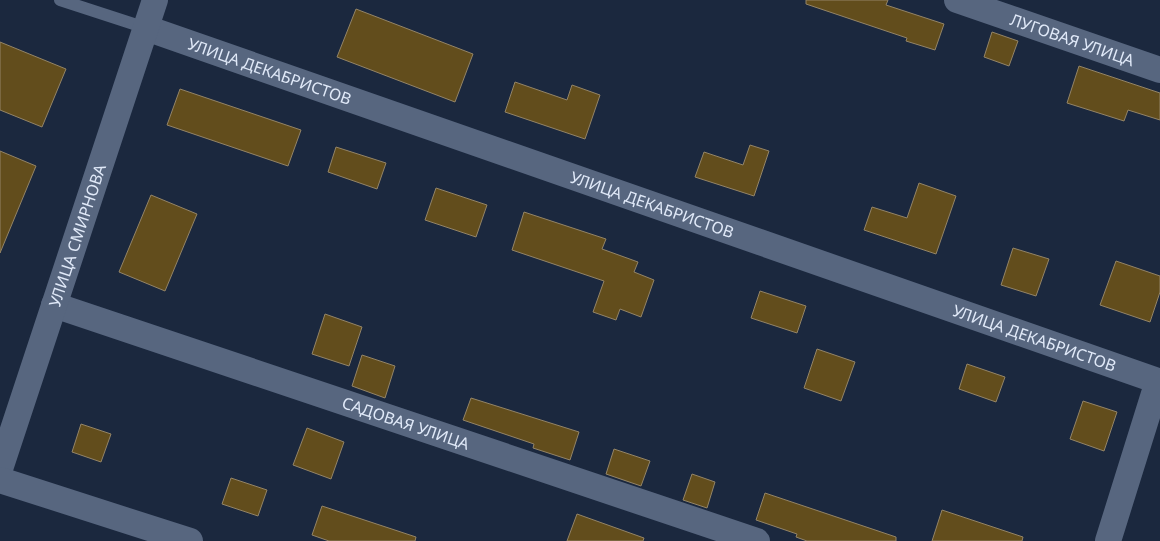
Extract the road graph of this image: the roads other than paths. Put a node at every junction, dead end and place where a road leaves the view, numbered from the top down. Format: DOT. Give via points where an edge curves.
graph roads {
  1 [pos="60,0"];
  2 [pos="155,0"];
  3 [pos="957,0"];
  4 [pos="146,28"];
  5 [pos="1160,70"];
  6 [pos="54,305"];
  7 [pos="0,470"];
  8 [pos="0,480"];
  9 [pos="190,541"];
  10 [pos="758,541"];
  11 [pos="1108,541"];
  1 -- 4 [label="lane"];
  2 -- 4 [label="street, УЛИЦА СМИРНОВА"];
  3 -- 5 [label="street, ЛУГОВАЯ УЛИЦА"];
  4 -- 6 [label="street, УЛИЦА СМИРНОВА"];
  4 -- 11 [label="street, УЛИЦА ДЕКАБРИСТОВ" via="1158,381"];
  6 -- 7 [label="street, УЛИЦА СМИРНОВА"];
  6 -- 10 [label="street, САДОВАЯ УЛИЦА"];
  8 -- 9 [label="street"];
}
